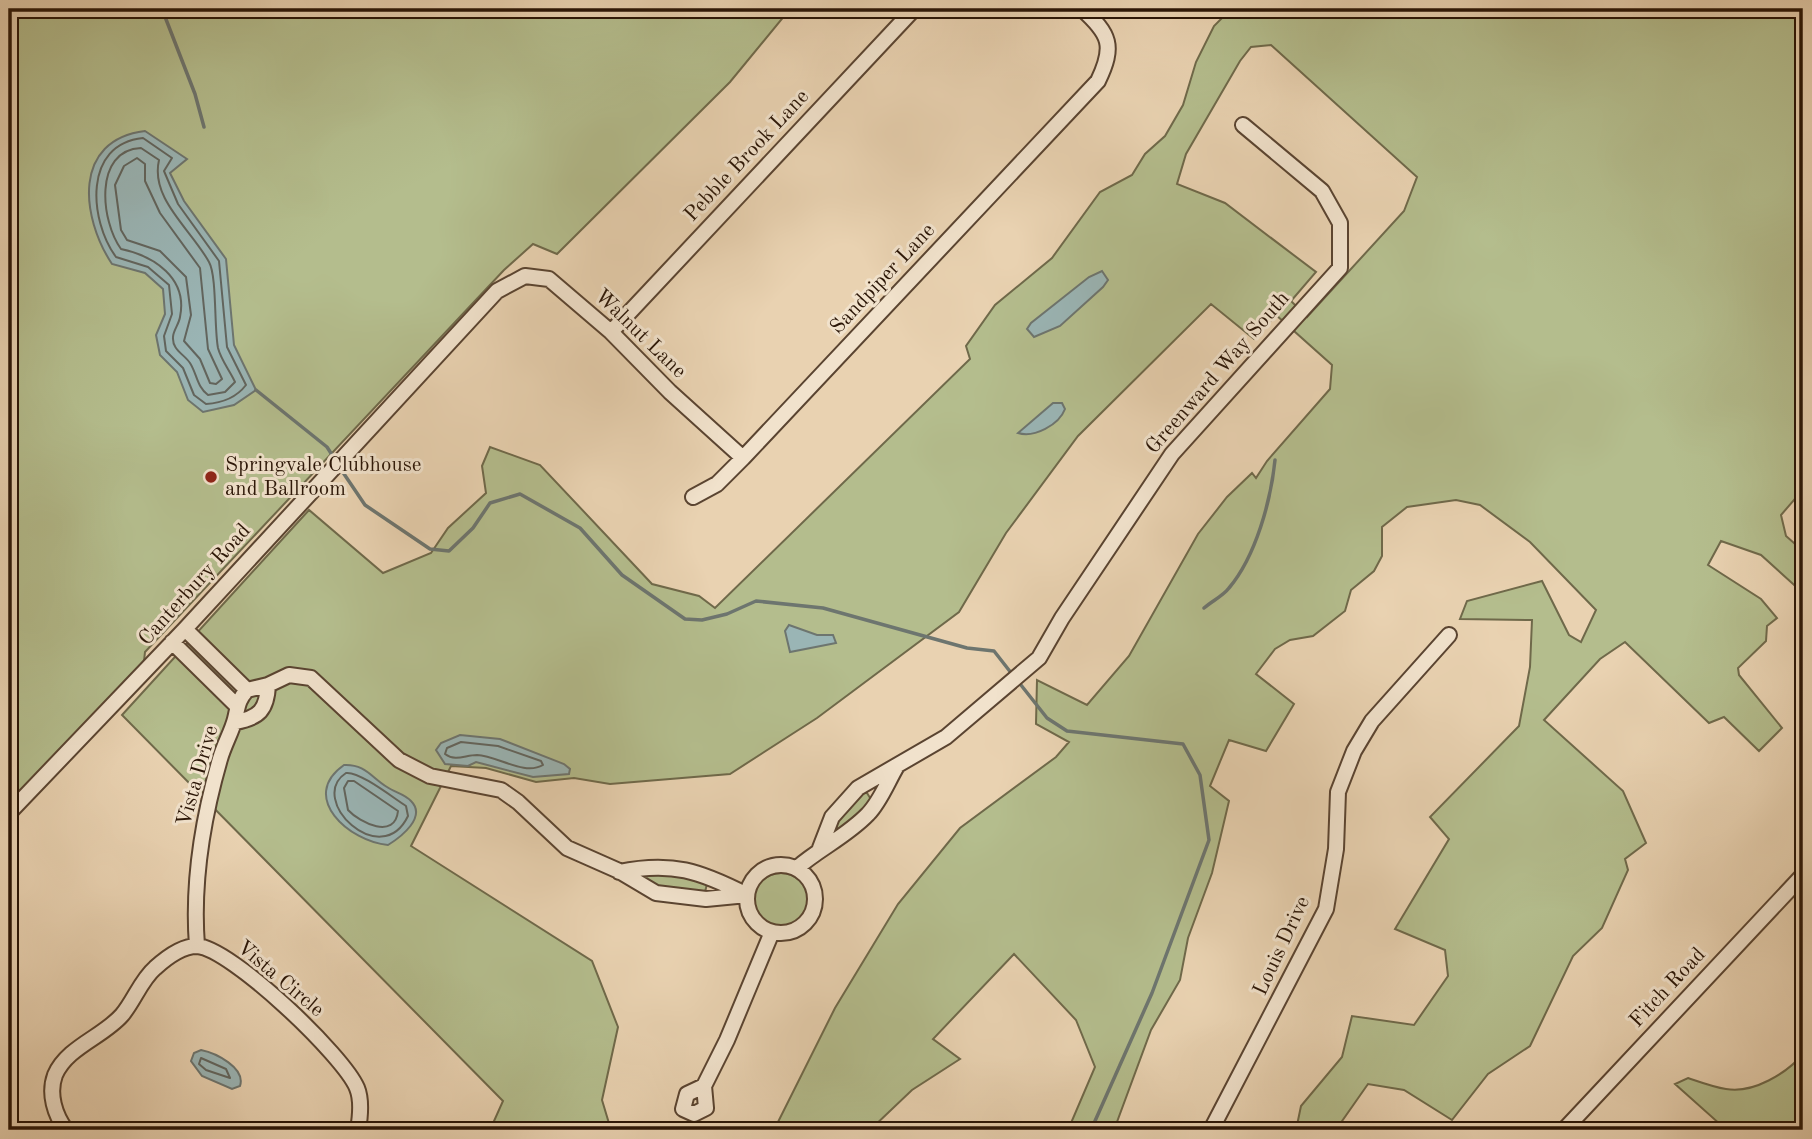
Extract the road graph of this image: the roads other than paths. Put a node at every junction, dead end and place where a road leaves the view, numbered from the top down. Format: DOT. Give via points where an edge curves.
graph roads {
  1 [pos="914,9"];
  2 [pos="1082,9"];
  3 [pos="1243,125"];
  4 [pos="497,291"];
  5 [pos="611,332"];
  6 [pos="743,458"];
  7 [pos="693,497"];
  8 [pos="186,629"];
  9 [pos="1450,635"];
  10 [pos="173,642"];
  11 [pos="268,685"];
  12 [pos="247,690"];
  13 [pos="236,705"];
  14 [pos="235,722"];
  15 [pos="898,764"];
  16 [pos="9,813"];
  17 [pos="820,848"];
  18 [pos="797,869"];
  19 [pos="619,872"];
  20 [pos="1803,875"];
  21 [pos="747,895"];
  22 [pos="772,932"];
  23 [pos="197,946"];
  24 [pos="704,1086"];
  25 [pos="66,1130"];
  26 [pos="358,1130"];
  27 [pos="1211,1130"];
  28 [pos="1564,1130"];
  1 -- 5 [label="street, Pebble Brook Lane"];
  2 -- 6 [label="street, Sandpiper Lane" via="1104,28 1109,59 1098,81"];
  3 -- 15 [label="street, Greenward Way South" via="1322,191 1340,223 1340,268 1172,454 1039,658 946,737"];
  4 -- 5 [label="street, Walnut Lane" via="525,276 549,279"];
  4 -- 8 [label="street, Canterbury Road"];
  5 -- 6 [label="street, Walnut Lane"];
  6 -- 7 [label="street, Sandpiper Lane" via="717,484"];
  8 -- 10 [label="street, Canterbury Road"];
  8 -- 12 [label="street"];
  9 -- 27 [label="street, Louis Drive" via="1372,721 1354,751 1338,792 1336,849 1326,909"];
  10 -- 13 [label="street, Vista Drive"];
  10 -- 16 [label="street, Canterbury Road"];
  11 -- 12 [label="street"];
  11 -- 14 [label="street" via="261,713"];
  11 -- 19 [label="street" via="289,675 311,678 399,760 430,776 500,790 567,848"];
  12 -- 13 [label="street"];
  13 -- 14 [label="street, Vista Drive"];
  14 -- 23 [label="street, Vista Drive" via="219,762 197,862"];
  15 -- 17 [label="street, Greenward Way South" via="871,812 846,834"];
  15 -- 17 [label="street, Greenward Way South" via="858,788 831,817"];
  17 -- 18 [label="street, Greenward Way South"];
  18 -- 21 [label="street" via="776,865 765,869"];
  18 -- 22 [label="street" via="813,885 815,907 804,926 794,932"];
  19 -- 21 [label="street" via="656,893 706,899"];
  19 -- 21 [label="street" via="649,865 681,867"];
  20 -- 28 [label="street, Fitch Road"];
  21 -- 22 [label="street" via="753,918"];
  22 -- 24 [label="street"];
  23 -- 25 [label="street" via="172,954 151,970 121,1016 74,1051 55,1075 53,1096"];
  23 -- 26 [label="street, Vista Circle" via="221,955 239,969 341,1060 358,1090"];
}
